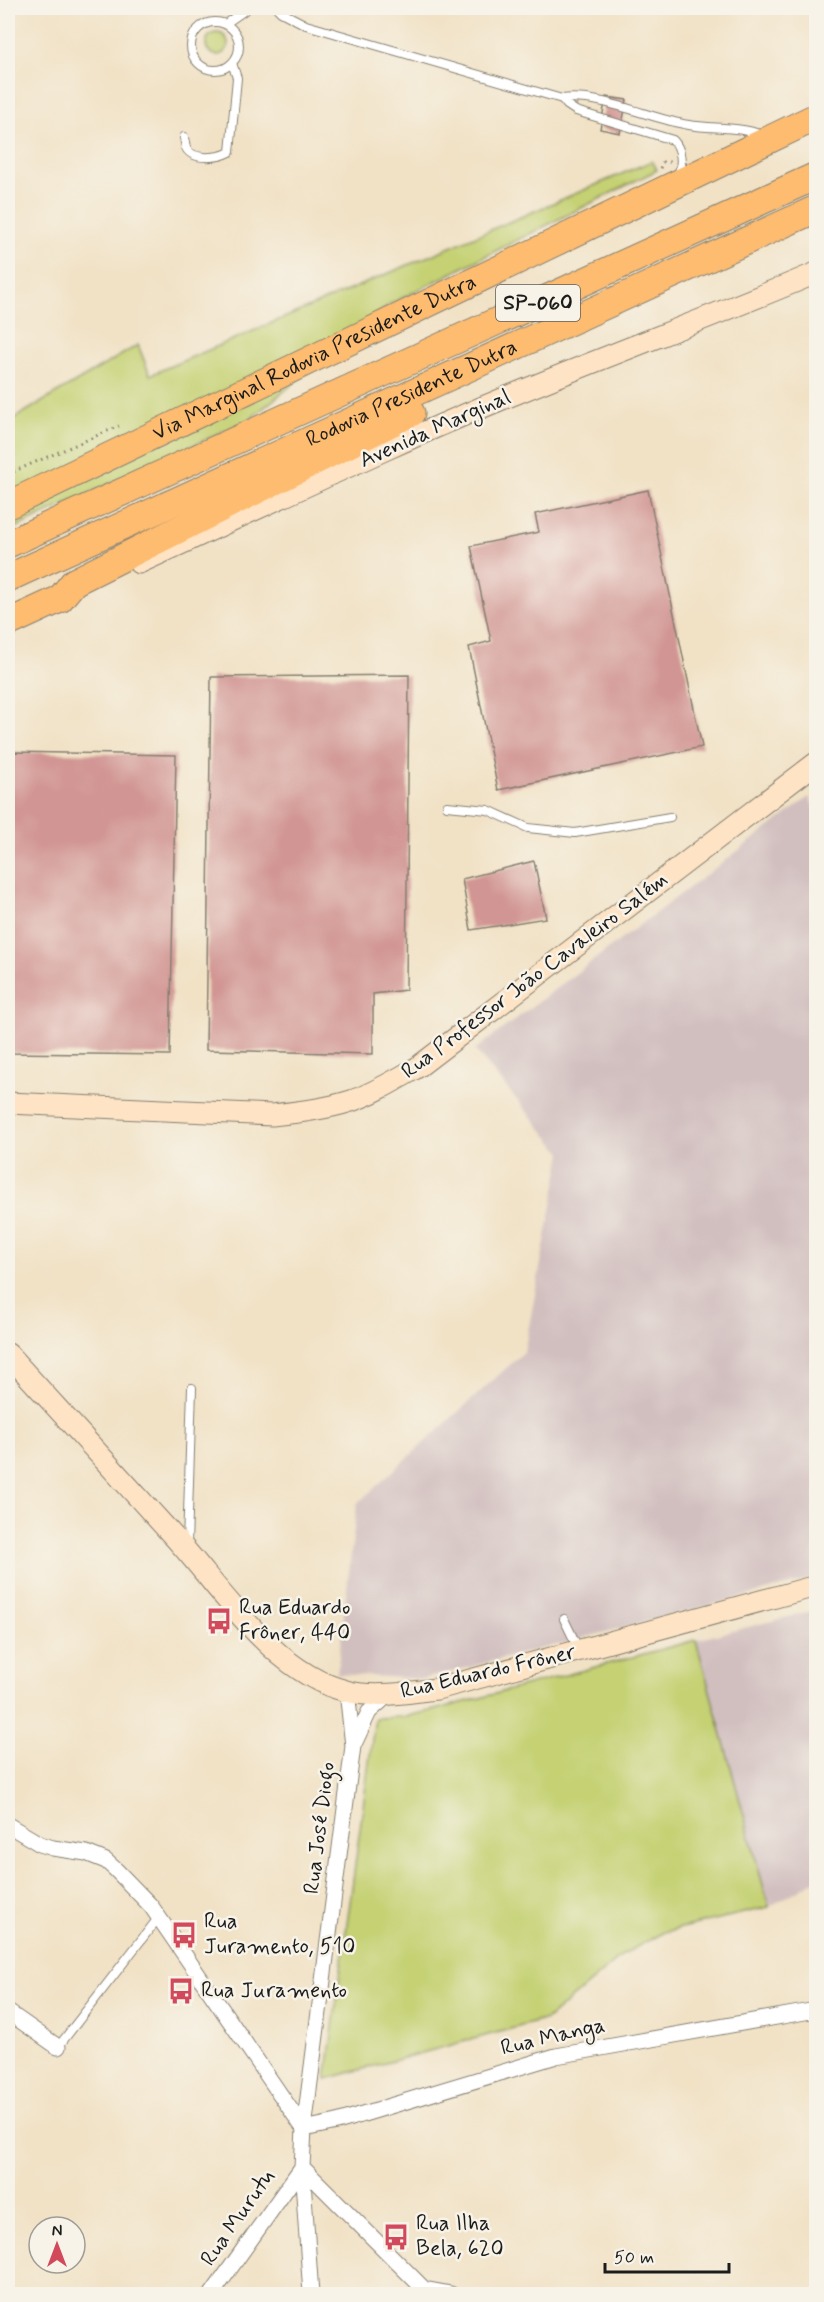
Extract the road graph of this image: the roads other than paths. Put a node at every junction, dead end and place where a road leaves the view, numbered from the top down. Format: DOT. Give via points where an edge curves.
graph roads {
  1 [pos="248,8"];
  2 [pos="277,8"];
  3 [pos="225,24"];
  4 [pos="232,63"];
  5 [pos="562,99"];
  6 [pos="816,117"];
  7 [pos="184,138"];
  8 [pos="772,138"];
  9 [pos="816,176"];
  10 [pos="673,186"];
  11 [pos="816,209"];
  12 [pos="816,273"];
  13 [pos="556,328"];
  14 [pos="8,505"];
  15 [pos="8,544"];
  16 [pos="8,578"];
  17 [pos="60,599"];
  18 [pos="8,623"];
  19 [pos="816,763"];
  20 [pos="447,806"];
  21 [pos="670,818"];
  22 [pos="8,1103"];
  23 [pos="8,1354"];
  24 [pos="192,1388"];
  25 [pos="187,1551"];
  26 [pos="816,1586"];
  27 [pos="564,1619"];
  28 [pos="579,1651"];
  29 [pos="346,1691"];
  30 [pos="388,1695"];
  31 [pos="353,1746"];
  32 [pos="8,1825"];
  33 [pos="159,1917"];
  34 [pos="816,2010"];
  35 [pos="8,2012"];
  36 [pos="58,2047"];
  37 [pos="304,2129"];
  38 [pos="302,2167"];
  39 [pos="425,2292"];
  40 [pos="212,2295"];
  41 [pos="311,2295"];
  42 [pos="452,2295"];
  1 -- 3 [label="lane"];
  2 -- 5 [label="lane" via="306,25"];
  3 -- 4 [label="lane" via="239,42"];
  3 -- 4 [label="lane" via="210,22 196,31 192,53 201,66 209,69 225,68"];
  4 -- 7 [label="lane" via="237,78 230,152 201,156 190,152"];
  5 -- 8 [label="lane" via="597,102 687,125 751,131"];
  5 -- 10 [label="lane" via="576,111 673,140 680,150 681,163"];
  6 -- 8 [label="highway, Via Marginal Rodovia Presidente Dutra"];
  8 -- 10 [label="highway, Via Marginal Rodovia Presidente Dutra"];
  9 -- 15 [label="highway, Rodovia Presidente Dutra / SP-060"];
  10 -- 14 [label="highway, Via Marginal Rodovia Presidente Dutra"];
  11 -- 13 [label="highway, Rodovia Presidente Dutra / SP-060"];
  12 -- 17 [label="main road, Avenida Marginal" via="516,393"];
  13 -- 16 [label="highway, Rodovia Presidente Dutra / SP-060"];
  13 -- 17 [label="highway" via="524,357 74,582"];
  17 -- 18 [label="highway"];
  19 -- 22 [label="main road, Rua Professor João Cavaleiro Salém" via="426,1061 352,1101 272,1114"];
  20 -- 21 [label="lane" via="488,810 528,828 575,833"];
  23 -- 25 [label="main road, Rua Eduardo Frôner"];
  24 -- 25 [label="lane"];
  25 -- 29 [label="main road, Rua Eduardo Frôner" via="276,1651 300,1670"];
  26 -- 28 [label="main road, Rua Eduardo Frôner"];
  27 -- 28 [label="lane"];
  28 -- 30 [label="main road, Rua Eduardo Frôner" via="437,1689"];
  29 -- 30 [label="main road, Rua Eduardo Frôner"];
  29 -- 31 [label="street, Rua José Diogo"];
  30 -- 31 [label="street, Rua José Diogo" via="369,1712"];
  31 -- 37 [label="street, Rua José Diogo"];
  32 -- 33 [label="street" via="40,1844 106,1861"];
  33 -- 36 [label="lane"];
  33 -- 37 [label="street"];
  34 -- 37 [label="street, Rua Manga" via="556,2056"];
  35 -- 36 [label="street"];
  37 -- 38 [label="street, Rua José Diogo"];
  38 -- 39 [label="street"];
  38 -- 40 [label="street, Rua Murutu"];
  38 -- 41 [label="street"];
  39 -- 42 [label="street"];
}
